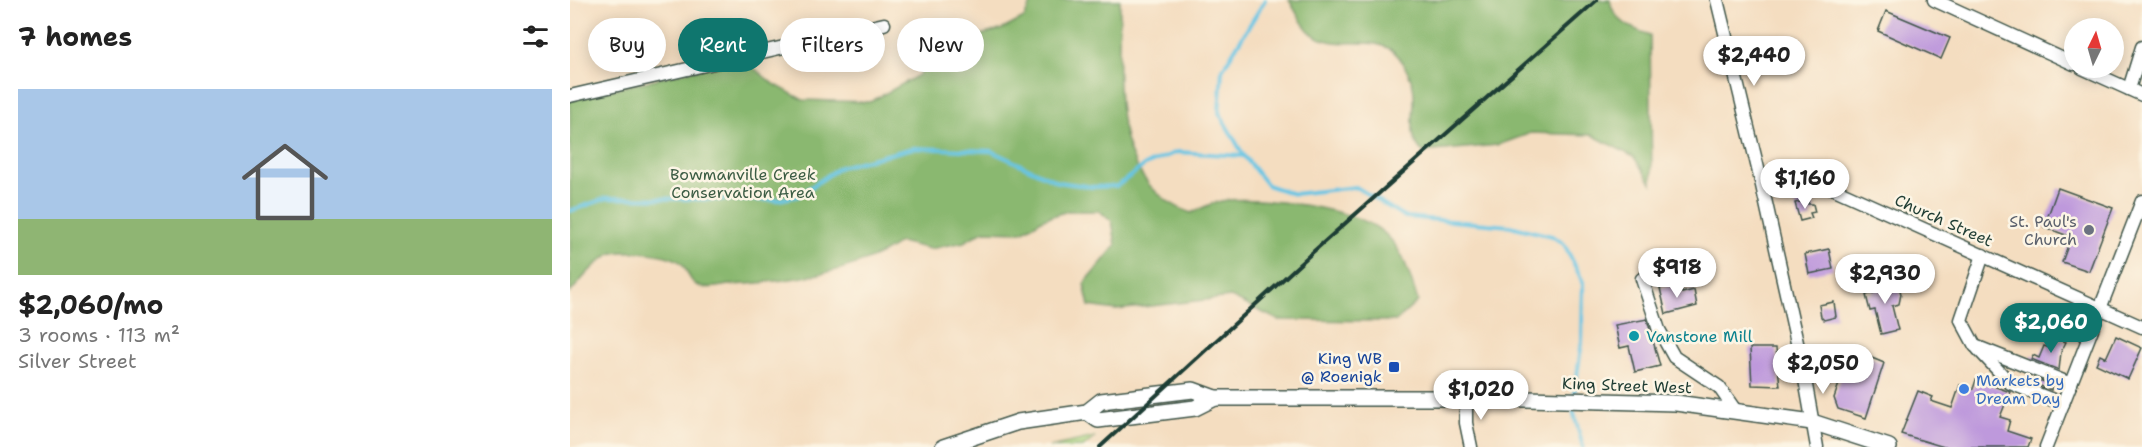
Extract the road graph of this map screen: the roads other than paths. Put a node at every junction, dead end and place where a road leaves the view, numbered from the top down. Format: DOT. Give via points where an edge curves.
graph roads {
  1 [pos="1717,0"];
  2 [pos="1934,0"];
  3 [pos="2142,46"];
  4 [pos="780,48"];
  5 [pos="2064,59"];
  6 [pos="2104,78"];
  7 [pos="2129,89"];
  8 [pos="2142,95"];
  9 [pos="570,96"];
  10 [pos="1761,182"];
  11 [pos="2142,201"];
  12 [pos="1983,255"];
  13 [pos="1670,262"];
  14 [pos="2100,308"];
  15 [pos="2142,327"];
  16 [pos="1975,346"];
  17 [pos="2071,384"];
  18 [pos="1466,398"];
  19 [pos="2063,404"];
  20 [pos="1735,410"];
  21 [pos="1812,422"];
  22 [pos="943,447"];
  23 [pos="1471,447"];
  24 [pos="1817,447"];
  25 [pos="1889,447"];
  26 [pos="2046,447"];
  1 -- 10 [label="street"];
  2 -- 5 [label="street"];
  3 -- 7 [label="street"];
  4 -- 9 [label="street"];
  6 -- 7 [label="street"];
  7 -- 8 [label="street"];
  10 -- 12 [label="street, Church Street" via="1812,179"];
  10 -- 21 [label="street"];
  11 -- 14 [label="street"];
  12 -- 14 [label="street, Church Street"];
  12 -- 16 [label="street" via="1961,320"];
  13 -- 20 [label="street" via="1642,279 1659,330 1674,357 1719,387"];
  14 -- 15 [label="street, Church Street"];
  14 -- 17 [label="street"];
  16 -- 17 [label="street"];
  16 -- 19 [label="street" via="2010,383"];
  17 -- 19 [label="street"];
  18 -- 20 [label="main road, King Street West" via="1676,403"];
  18 -- 22 [label="main road, King Street West" via="1215,398 1193,390 1101,401 1087,412 1018,422"];
  18 -- 23 [label="street"];
  19 -- 26 [label="street"];
  20 -- 21 [label="main road, King Street West"];
  21 -- 24 [label="street"];
  21 -- 25 [label="main road, King Street West"];
}
